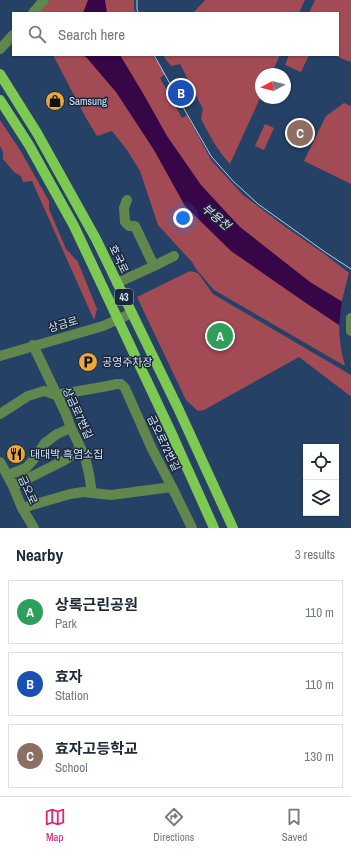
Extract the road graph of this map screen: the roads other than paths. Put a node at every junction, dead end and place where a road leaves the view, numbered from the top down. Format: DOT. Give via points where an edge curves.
graph roads {
  1 [pos="44,0"];
  2 [pos="34,12"];
  3 [pos="12,36"];
  4 [pos="0,49"];
  5 [pos="0,74"];
  6 [pos="0,100"];
  7 [pos="127,200"];
  8 [pos="174,256"];
  9 [pos="154,266"];
  10 [pos="117,283"];
  11 [pos="132,313"];
  12 [pos="351,318"];
  13 [pos="118,320"];
  14 [pos="351,331"];
  15 [pos="34,345"];
  16 [pos="0,356"];
  17 [pos="56,395"];
  18 [pos="0,414"];
  19 [pos="71,428"];
  20 [pos="81,449"];
  21 [pos="0,462"];
  22 [pos="8,475"];
  23 [pos="13,486"];
  24 [pos="172,487"];
  25 [pos="92,492"];
  26 [pos="22,508"];
  27 [pos="34,528"];
  28 [pos="192,528"];
  29 [pos="214,528"];
  30 [pos="233,528"];
  1 -- 2 [label="street"];
  3 -- 4 [label="street"];
  5 -- 10 [label="main road, 호국로 / 43" via="37,132 96,239"];
  6 -- 13 [label="main road, 43" via="74,226"];
  7 -- 9 [label="street" via="124,208 125,222 129,226 135,226"];
  8 -- 9 [label="street"];
  9 -- 10 [label="street"];
  10 -- 11 [label="main road, 호국로 / 43"];
  11 -- 13 [label="street, 상금로"];
  11 -- 30 [label="main road, 호국로 / 43"];
  12 -- 14 [label="street"];
  13 -- 15 [label="street, 상금로"];
  13 -- 29 [label="main road, 43"];
  15 -- 16 [label="street, 상금로"];
  15 -- 17 [label="street, 상금로7번길"];
  17 -- 18 [label="street" via="44,391 28,396"];
  17 -- 19 [label="street, 상금로7번길"];
  17 -- 24 [label="street, 금오로72번길" via="121,384"];
  19 -- 20 [label="street, 상금로7번길"];
  19 -- 22 [label="street" via="45,442 26,468"];
  20 -- 23 [label="street" via="64,461"];
  20 -- 25 [label="street, 상금로7번길"];
  21 -- 22 [label="street, 금오로"];
  22 -- 23 [label="street, 금오로"];
  23 -- 26 [label="street, 금오로"];
  24 -- 25 [label="street, 금오로72번길" via="111,495"];
  24 -- 28 [label="street"];
  25 -- 26 [label="street, 금오로72번길" via="70,494"];
  26 -- 27 [label="street, 금오로"];
}
